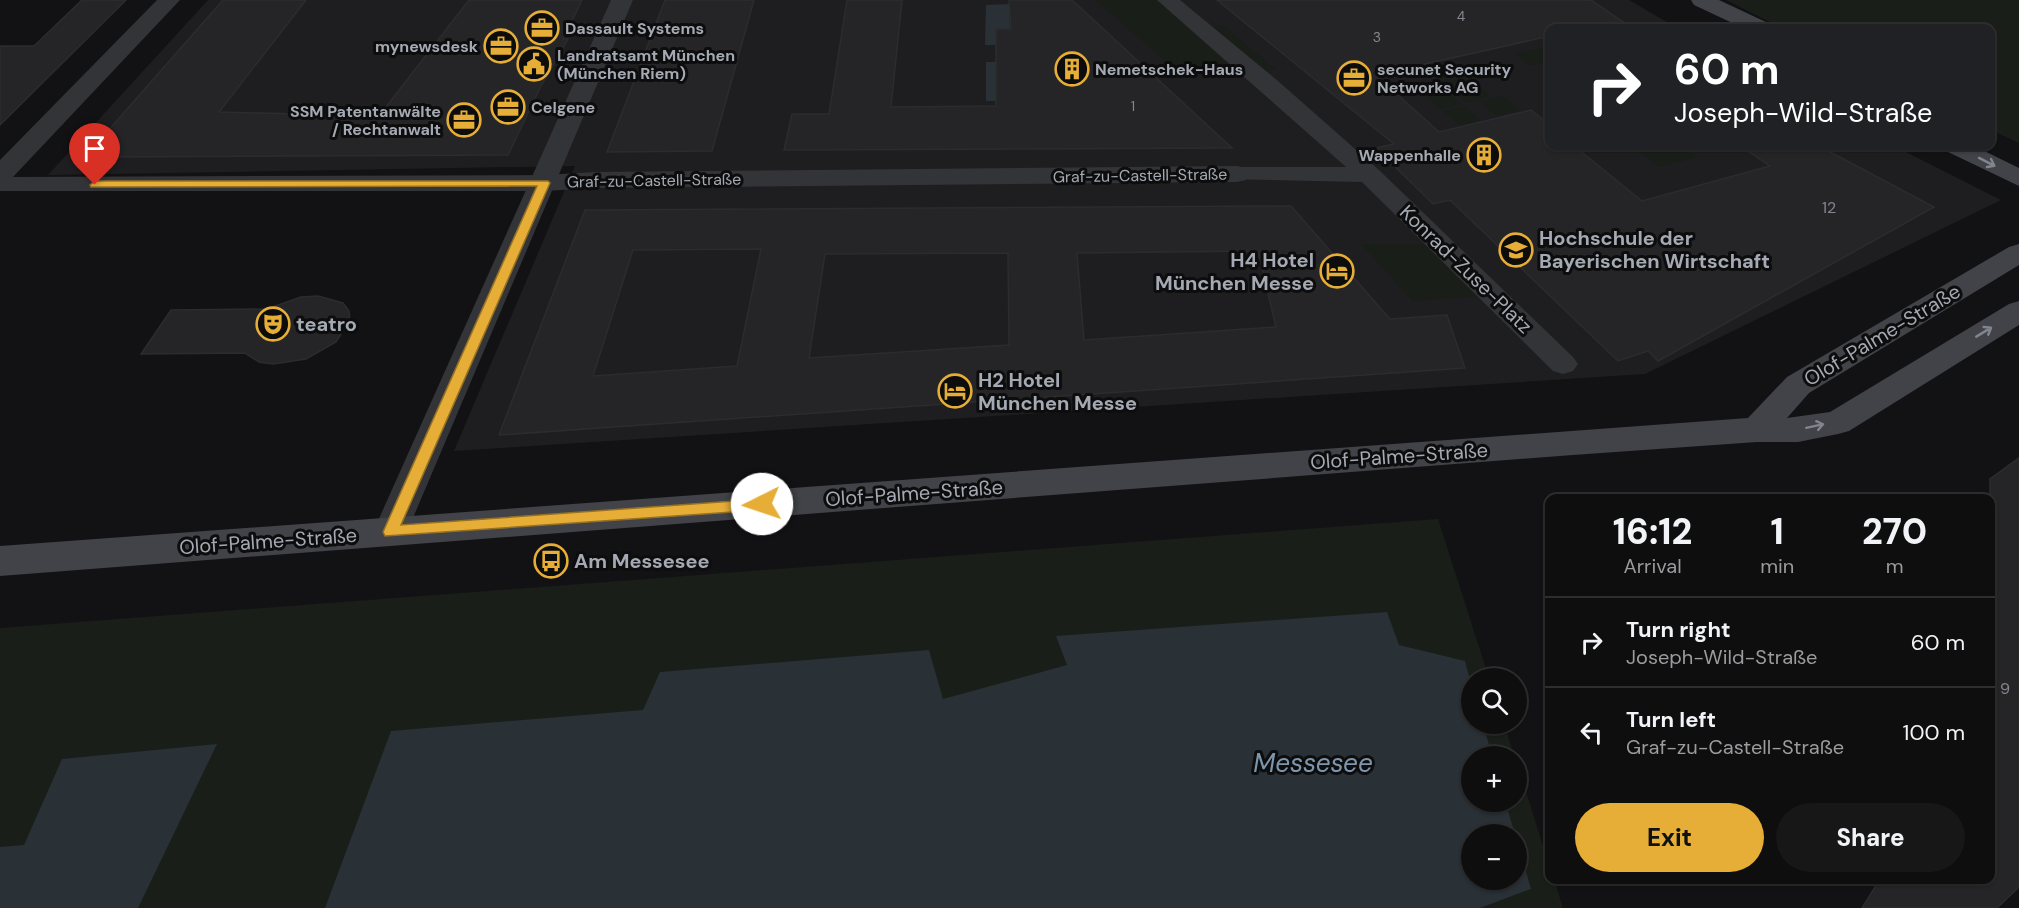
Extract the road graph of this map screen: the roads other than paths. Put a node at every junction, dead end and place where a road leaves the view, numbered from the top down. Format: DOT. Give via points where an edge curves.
graph roads {
  1 [pos="169,0"];
  2 [pos="622,0"];
  3 [pos="1167,0"];
  4 [pos="1693,3"];
  5 [pos="1719,24"];
  6 [pos="1749,24"];
  7 [pos="1995,142"];
  8 [pos="1963,150"];
  9 [pos="2019,153"];
  10 [pos="1237,174"];
  11 [pos="0,175"];
  12 [pos="1370,175"];
  13 [pos="2019,178"];
  14 [pos="0,182"];
  15 [pos="544,183"];
  16 [pos="2019,253"];
  17 [pos="2019,311"];
  18 [pos="1563,364"];
  19 [pos="1757,430"];
  20 [pos="390,532"];
  21 [pos="0,561"];
  1 -- 11 [label="street"];
  2 -- 15 [label="street"];
  3 -- 12 [label="street, Konrad-Zuse-Platz" via="1254,71"];
  4 -- 5 [label="main road"];
  4 -- 6 [label="main road"];
  7 -- 9 [label="main road"];
  8 -- 13 [label="main road, one-way"];
  10 -- 12 [label="street"];
  10 -- 15 [label="street, Graf-zu-Castell-Straße"];
  12 -- 18 [label="street, Konrad-Zuse-Platz"];
  14 -- 15 [label="street, Graf-zu-Castell-Straße"];
  15 -- 20 [label="street"];
  16 -- 19 [label="main road, Olof-Palme-Straße" via="1798,385"];
  19 -- 17 [label="main road, Olof-Palme-Straße, one-way" via="1798,430 1838,422"];
  19 -- 20 [label="main road, Olof-Palme-Straße"];
  20 -- 21 [label="main road, Olof-Palme-Straße"];
}
